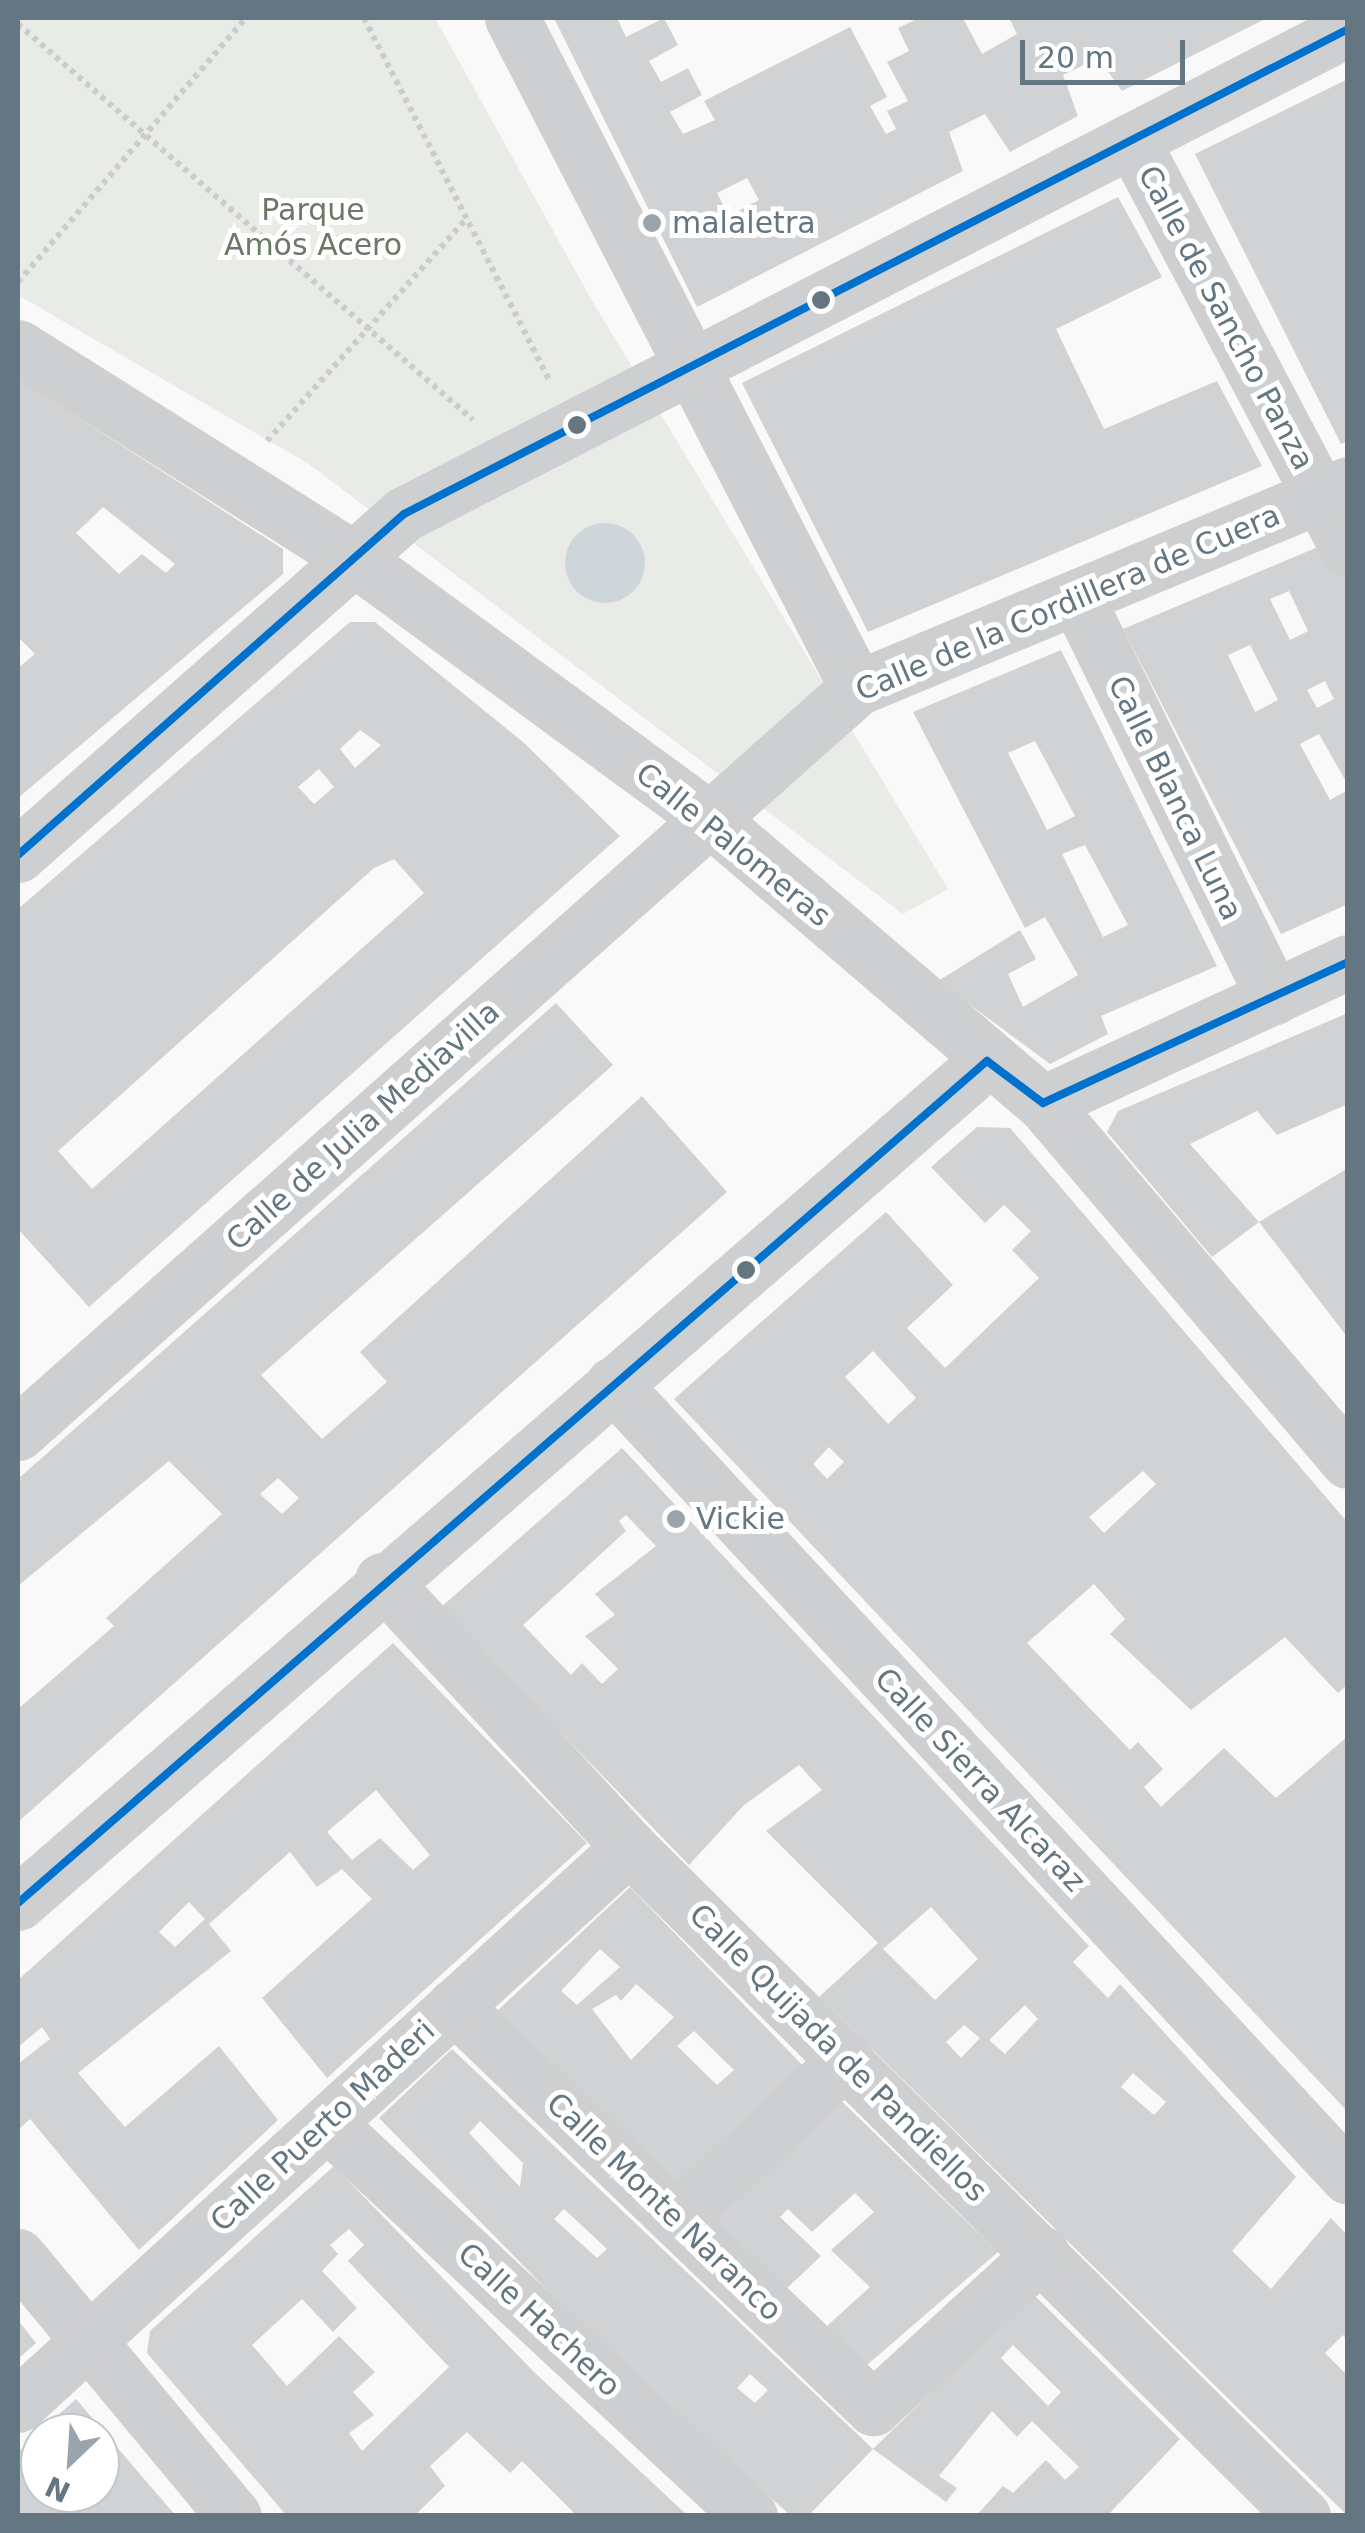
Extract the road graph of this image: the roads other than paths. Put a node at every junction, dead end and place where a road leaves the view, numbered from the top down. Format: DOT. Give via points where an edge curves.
graph roads {
  1 [pos="512,18"];
  2 [pos="1348,29"];
  3 [pos="1132,140"];
  4 [pos="18,347"];
  5 [pos="690,368"];
  6 [pos="1333,489"];
  7 [pos="1348,549"];
  8 [pos="359,562"];
  9 [pos="1077,598"];
  10 [pos="857,688"];
  11 [pos="708,818"];
  12 [pos="18,854"];
  13 [pos="1348,962"];
  14 [pos="1274,997"];
  15 [pos="987,1061"];
  16 [pos="1043,1103"];
  17 [pos="614,1384"];
  18 [pos="18,1433"];
  19 [pos="1348,1462"];
  20 [pos="382,1580"];
  21 [pos="629,1847"];
  22 [pos="18,1903"];
  23 [pos="454,2006"];
  24 [pos="846,2060"];
  25 [pos="328,2124"];
  26 [pos="1348,2177"];
  27 [pos="677,2219"];
  28 [pos="1042,2253"];
  29 [pos="18,2256"];
  30 [pos="90,2338"];
  31 [pos="18,2405"];
  32 [pos="234,2516"];
  33 [pos="750,2516"];
  34 [pos="1303,2516"];
  1 -- 5 [label="street"];
  2 -- 3 [label="street"];
  3 -- 5 [label="street"];
  3 -- 6 [label="street, Calle de Sancho Panza"];
  4 -- 8 [label="street, Calle Palomeras"];
  5 -- 8 [label="street" via="404,514"];
  5 -- 10 [label="street"];
  6 -- 7 [label="street, Calle de Sancho Panza"];
  6 -- 9 [label="street, Calle de la Cordillera de Cuera"];
  8 -- 11 [label="street, Calle Palomeras"];
  8 -- 12 [label="street"];
  9 -- 10 [label="street, Calle de la Cordillera de Cuera"];
  9 -- 14 [label="street, Calle Blanca Luna"];
  10 -- 11 [label="street, Calle de la Cordillera de Cuera"];
  11 -- 15 [label="street, Calle Palomeras"];
  11 -- 18 [label="street, Calle de Julia Mediavilla"];
  13 -- 14 [label="street"];
  14 -- 16 [label="street"];
  15 -- 16 [label="street, Calle Palomeras"];
  15 -- 17 [label="street"];
  16 -- 19 [label="street, Calle Palomeras"];
  17 -- 20 [label="street"];
  17 -- 26 [label="street, Calle Sierra Alcaraz"];
  20 -- 21 [label="street, Calle Quijada de Pandiellos"];
  20 -- 22 [label="street"];
  21 -- 23 [label="street, Calle Puerto Maderi"];
  21 -- 24 [label="street, Calle Quijada de Pandiellos"];
  23 -- 25 [label="street, Calle Puerto Maderi"];
  23 -- 27 [label="street, Calle Monte Naranco"];
  24 -- 27 [label="street"];
  24 -- 28 [label="street, Calle Quijada de Pandiellos"];
  25 -- 30 [label="street, Calle Puerto Maderi"];
  25 -- 33 [label="street, Calle Hachero"];
  27 -- 28 [label="street, Calle Monte Naranco" via="873,2408"];
  28 -- 34 [label="street, Calle Quijada de Pandiellos"];
  29 -- 30 [label="street"];
  30 -- 31 [label="street, Calle Puerto Maderi"];
  30 -- 32 [label="street"];
}
